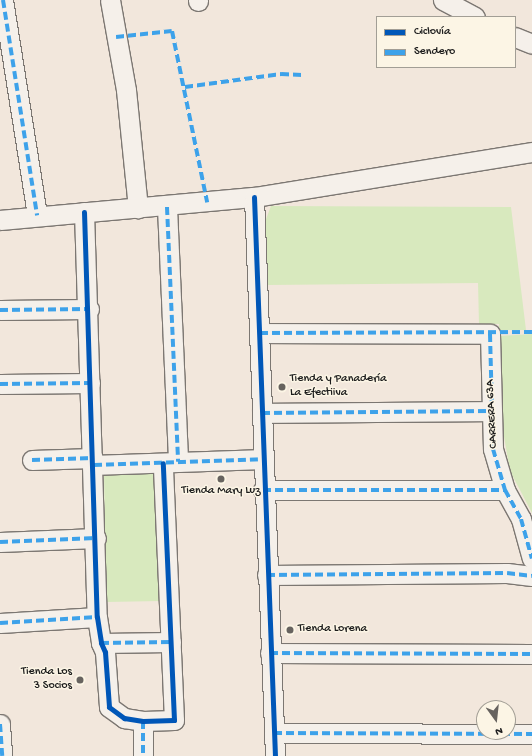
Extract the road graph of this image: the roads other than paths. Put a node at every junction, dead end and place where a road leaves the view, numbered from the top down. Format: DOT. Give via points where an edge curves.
graph roads {
  1 [pos="3,0"];
  2 [pos="110,0"];
  3 [pos="443,0"];
  4 [pos="473,16"];
  5 [pos="516,37"];
  6 [pos="532,44"];
  7 [pos="532,152"];
  8 [pos="254,197"];
  9 [pos="167,206"];
  10 [pos="138,208"];
  11 [pos="84,212"];
  12 [pos="37,215"];
  13 [pos="0,220"];
  14 [pos="89,309"];
  15 [pos="0,310"];
  16 [pos="260,333"];
  17 [pos="90,383"];
  18 [pos="0,384"];
  19 [pos="491,411"];
  20 [pos="262,413"];
  21 [pos="262,459"];
  22 [pos="32,460"];
  23 [pos="94,462"];
  24 [pos="170,462"];
  25 [pos="263,490"];
  26 [pos="506,490"];
  27 [pos="96,538"];
  28 [pos="0,542"];
  29 [pos="532,559"];
  30 [pos="267,575"];
  31 [pos="532,576"];
  32 [pos="97,617"];
  33 [pos="0,623"];
  34 [pos="171,642"];
  35 [pos="101,644"];
  36 [pos="270,653"];
  37 [pos="532,654"];
  38 [pos="143,721"];
  39 [pos="0,724"];
  40 [pos="274,733"];
  41 [pos="532,734"];
  42 [pos="2,756"];
  43 [pos="143,756"];
  44 [pos="275,756"];
  1 -- 12 [label="street"];
  2 -- 10 [label="street" via="126,90"];
  3 -- 4 [label="street"];
  5 -- 6 [label="street"];
  7 -- 8 [label="street"];
  8 -- 9 [label="street"];
  8 -- 16 [label="street"];
  9 -- 10 [label="street"];
  9 -- 24 [label="street"];
  10 -- 11 [label="street"];
  11 -- 12 [label="street"];
  11 -- 14 [label="street"];
  12 -- 13 [label="street"];
  14 -- 15 [label="street"];
  14 -- 17 [label="street"];
  16 -- 19 [label="street, CARRERA 63A" via="490,334"];
  16 -- 20 [label="street"];
  17 -- 18 [label="street"];
  17 -- 23 [label="street"];
  19 -- 20 [label="street"];
  19 -- 26 [label="street, CARRERA 63A" via="493,449"];
  20 -- 21 [label="street"];
  21 -- 24 [label="street"];
  21 -- 25 [label="street"];
  22 -- 23 [label="street"];
  23 -- 24 [label="street"];
  23 -- 27 [label="street"];
  24 -- 34 [label="street"];
  25 -- 26 [label="street"];
  25 -- 30 [label="street"];
  26 -- 29 [label="street, CARRERA 63A" via="521,519"];
  27 -- 28 [label="street"];
  27 -- 32 [label="street"];
  30 -- 31 [label="street" via="507,573"];
  30 -- 36 [label="street"];
  32 -- 33 [label="street"];
  32 -- 35 [label="street"];
  34 -- 35 [label="street"];
  34 -- 38 [label="street" via="174,720"];
  35 -- 38 [label="street" via="105,652 111,710 124,718"];
  36 -- 37 [label="street"];
  36 -- 40 [label="street"];
  38 -- 43 [label="street"];
  39 -- 42 [label="street"];
  40 -- 41 [label="street"];
  40 -- 44 [label="street"];
}
